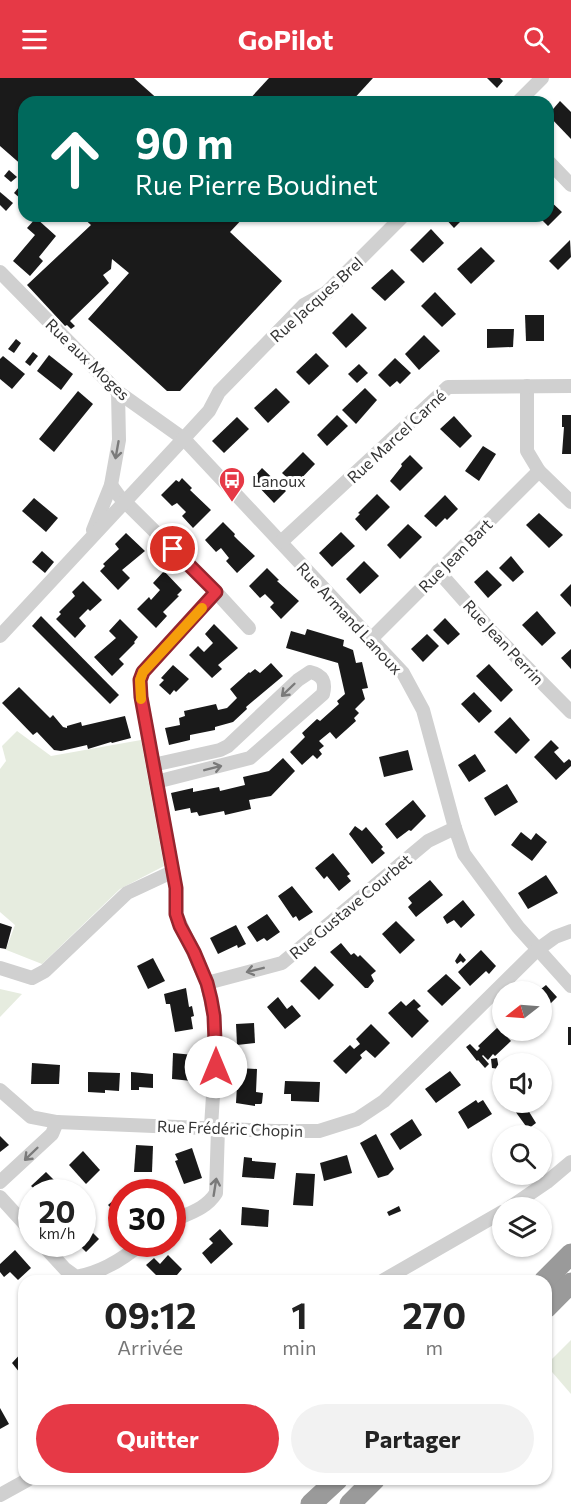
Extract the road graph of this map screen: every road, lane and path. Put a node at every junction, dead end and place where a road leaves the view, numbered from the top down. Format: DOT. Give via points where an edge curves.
graph roads {
  1 [pos="542,78"];
  2 [pos="524,96"];
  3 [pos="554,167"];
  4 [pos="571,185"];
  5 [pos="397,222"];
  6 [pos="0,272"];
  7 [pos="527,386"];
  8 [pos="571,386"];
  9 [pos="118,392"];
  10 [pos="184,439"];
  11 [pos="540,471"];
  12 [pos="111,485"];
  13 [pos="125,502"];
  14 [pos="571,502"];
  15 [pos="90,538"];
  16 [pos="281,542"];
  17 [pos="438,571"];
  18 [pos="216,592"];
  19 [pos="249,628"];
  20 [pos="0,636"];
  21 [pos="371,639"];
  22 [pos="571,712"];
  23 [pos="153,765"];
  24 [pos="156,782"];
  25 [pos="454,828"];
  26 [pos="172,872"];
  27 [pos="571,931"];
  28 [pos="537,950"];
  29 [pos="0,968"];
  30 [pos="207,983"];
  31 [pos="571,986"];
  32 [pos="0,1090"];
  33 [pos="57,1122"];
  34 [pos="215,1128"];
  35 [pos="571,1162"];
  36 [pos="0,1182"];
  37 [pos="0,1197"];
  38 [pos="525,1197"];
  39 [pos="186,1215"];
  40 [pos="18,1217"];
  41 [pos="492,1218"];
  42 [pos="571,1254"];
  43 [pos="54,1257"];
  44 [pos="124,1257"];
  45 [pos="74,1275"];
  46 [pos="86,1275"];
  47 [pos="392,1275"];
  48 [pos="550,1275"];
  49 [pos="571,1283"];
  50 [pos="552,1302"];
  51 [pos="18,1485"];
  52 [pos="332,1485"];
  53 [pos="339,1485"];
  54 [pos="369,1485"];
  55 [pos="0,1495"];
  56 [pos="311,1504"];
  57 [pos="320,1504"];
  58 [pos="350,1504"];
  1 -- 2 [label="street"];
  3 -- 4 [label="street"];
  5 -- 10 [label="street, Rue Jacques Brel" via="326,292 304,305 219,392 209,411"];
  6 -- 9 [label="street, Rue aux Moges"];
  7 -- 8 [label="street, Rue Marcel Carné"];
  7 -- 11 [label="street" via="527,451"];
  7 -- 16 [label="street, Rue Marcel Carné" via="448,387"];
  9 -- 10 [label="street, Rue aux Moges"];
  9 -- 12 [label="street, one-way" via="119,440"];
  10 -- 13 [label="street, Rue Jacques Brel"];
  10 -- 16 [label="street, Rue Armand Lanoux"];
  11 -- 14 [label="street"];
  11 -- 17 [label="street, Rue Jean Bart"];
  12 -- 13 [label="street"];
  12 -- 15 [label="street"];
  13 -- 15 [label="street, Rue Jacques Brel"];
  13 -- 18 [label="street"];
  15 -- 20 [label="street, Rue Jacques Brel"];
  16 -- 21 [label="street, Rue Armand Lanoux"];
  17 -- 21 [label="street, Rue Jean Bart"];
  17 -- 22 [label="street, Rue Jean Perrin"];
  18 -- 19 [label="street"];
  18 -- 23 [label="street" via="140,680"];
  21 -- 25 [label="street, Rue Armand Lanoux" via="402,673 423,710"];
  23 -- 24 [label="street"];
  24 -- 23 [label="street, one-way" via="250,758 323,694 323,678 310,672 298,680 228,746"];
  24 -- 26 [label="street"];
  25 -- 28 [label="street, Rue Armand Lanoux" via="475,872"];
  25 -- 30 [label="street, Rue Gustave Courbet, one-way" via="428,841 282,963"];
  26 -- 29 [label="street" via="127,893 45,971 32,978"];
  26 -- 30 [label="street" via="176,914"];
  27 -- 28 [label="street, Rue Frédéric Chopin"];
  28 -- 31 [label="street, Rue Armand Lanoux"];
  28 -- 34 [label="street, Rue Frédéric Chopin" via="384,1101 357,1119 319,1131"];
  30 -- 34 [label="street" via="216,1048"];
  32 -- 33 [label="street, Rue Frédéric Chopin" via="31,1117"];
  33 -- 34 [label="street, Rue Frédéric Chopin"];
  33 -- 36 [label="street, one-way" via="52,1134"];
  39 -- 34 [label="street, one-way" via="212,1200 216,1193"];
  35 -- 38 [label="street"];
  37 -- 40 [label="street"];
  41 -- 47 [label="street"];
  42 -- 48 [label="highway"];
  43 -- 45 [label="street"];
  44 -- 46 [label="street"];
  49 -- 50 [label="highway"];
  51 -- 55 [label="street"];
  52 -- 56 [label="highway"];
  53 -- 57 [label="highway"];
  54 -- 58 [label="highway"];
}
